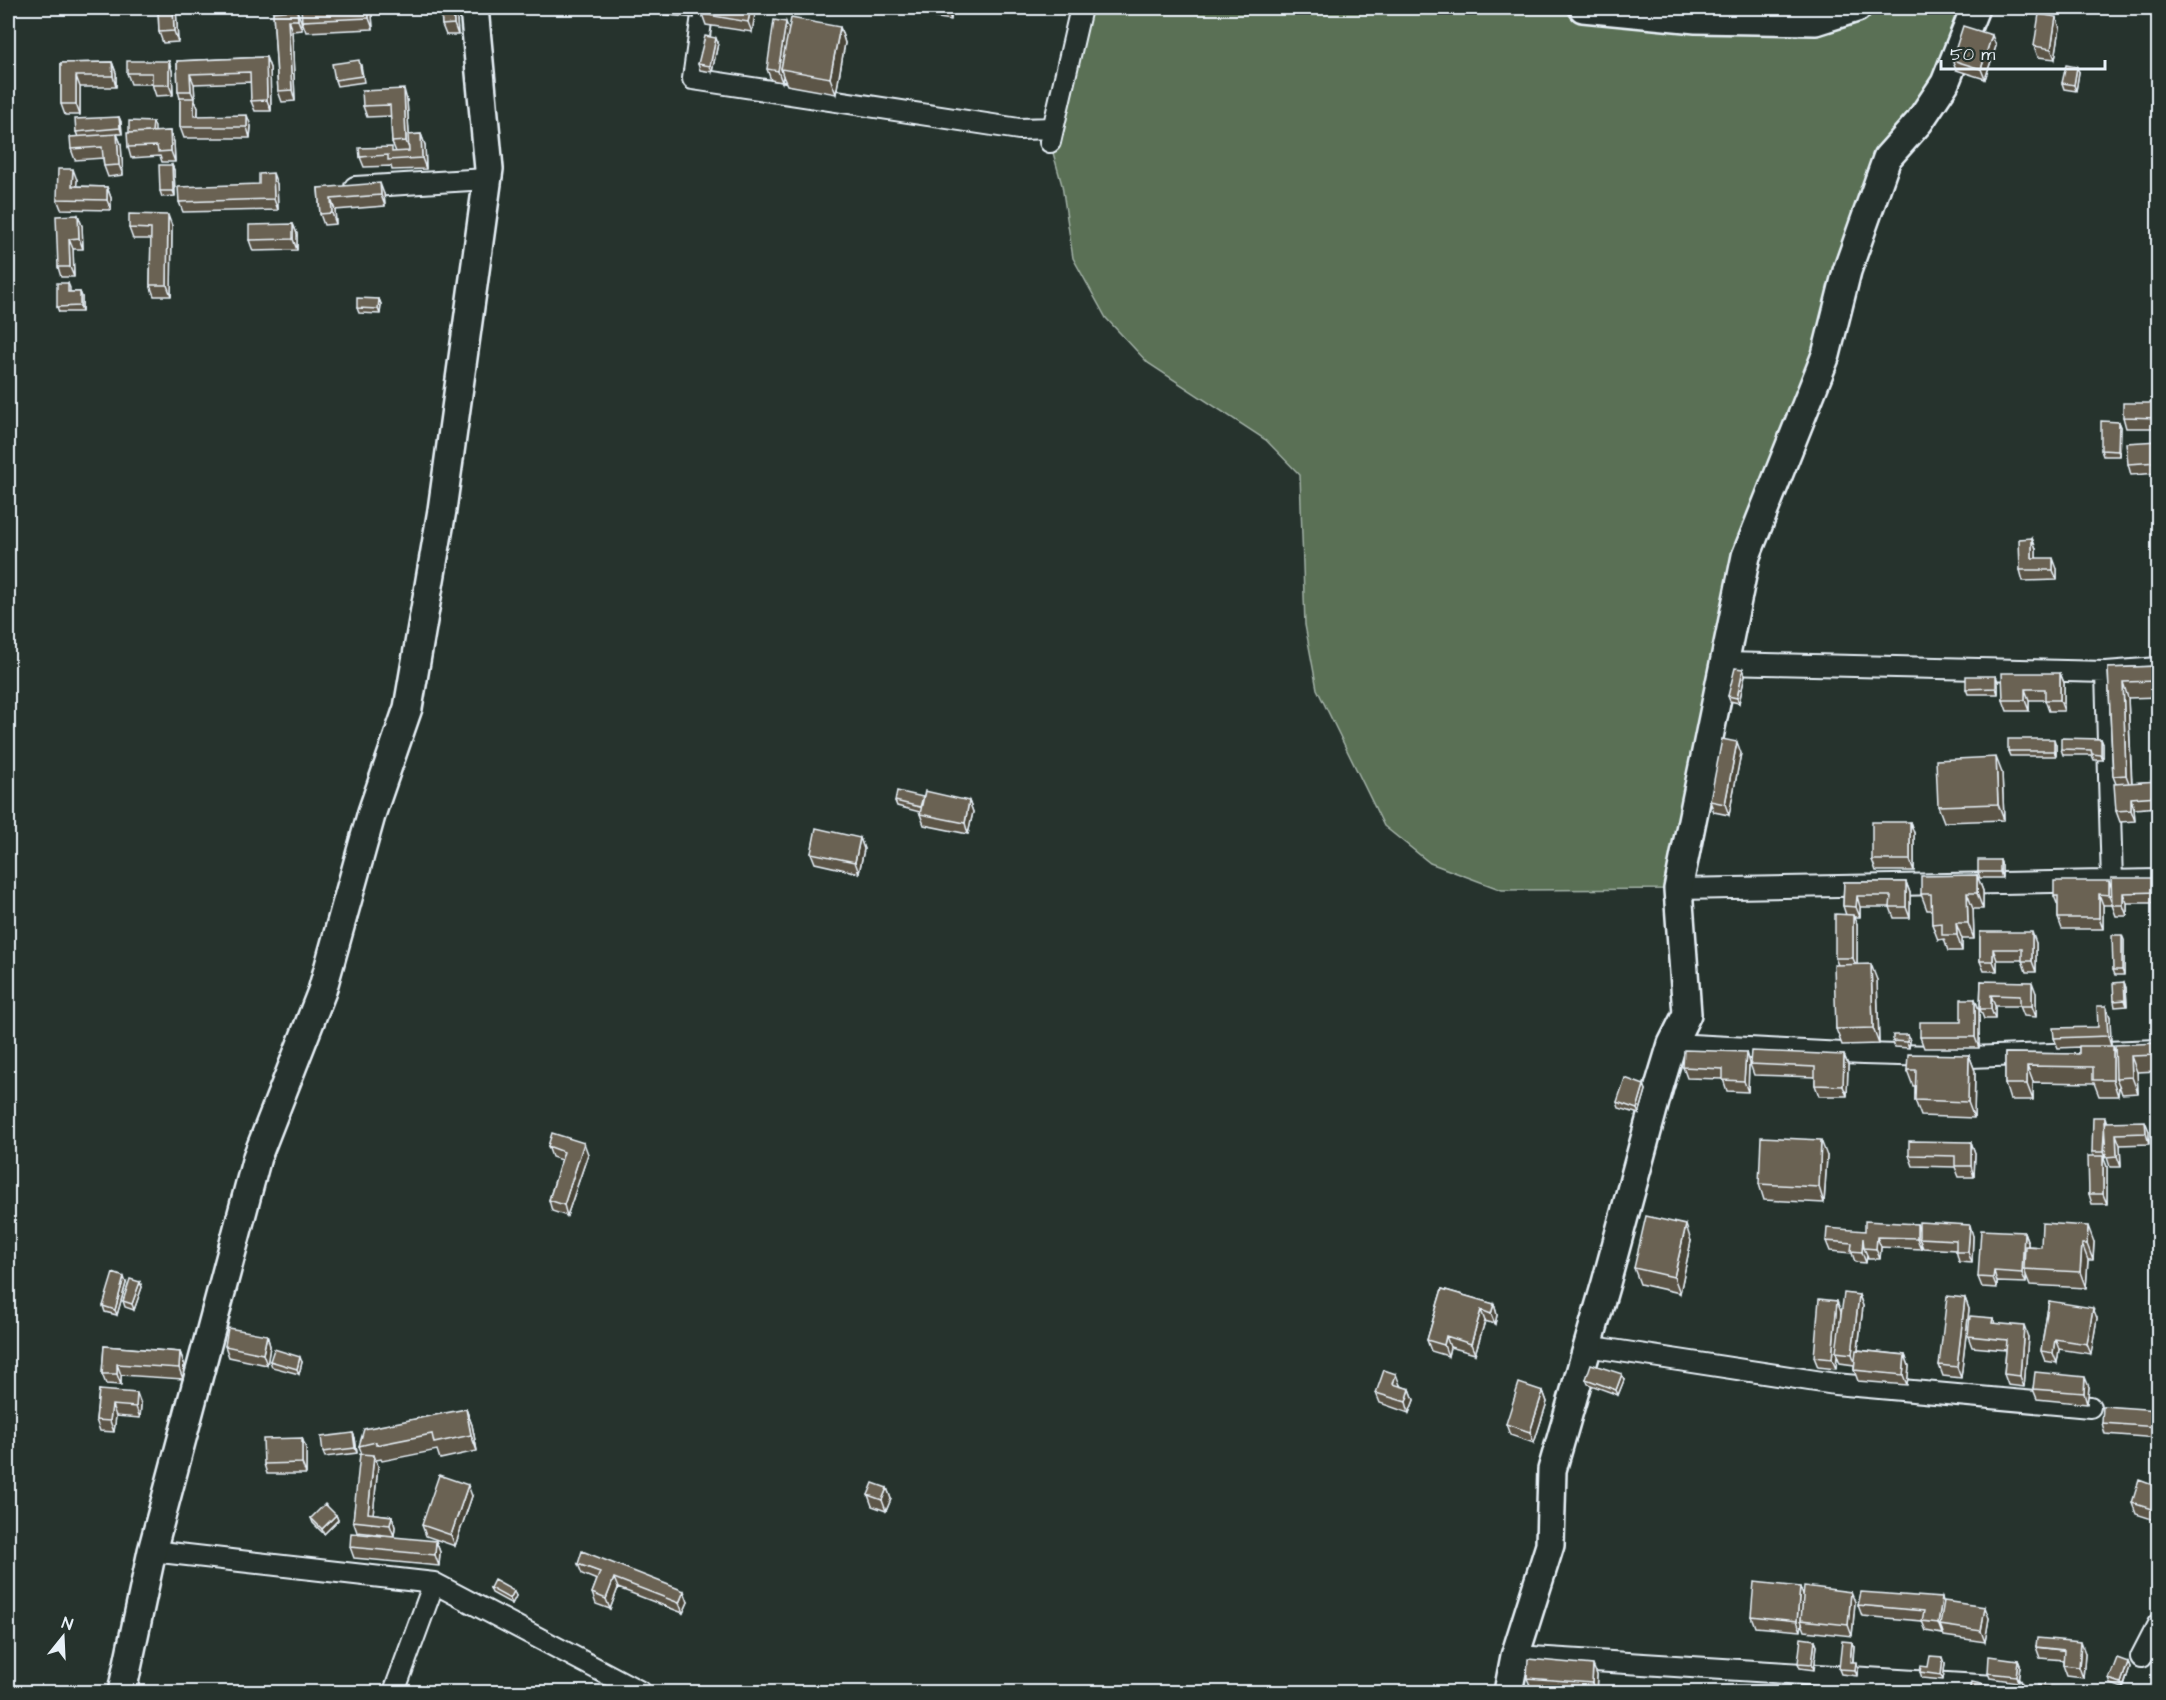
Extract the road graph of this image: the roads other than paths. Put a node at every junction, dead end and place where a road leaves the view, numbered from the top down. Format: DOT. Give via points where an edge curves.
graph roads {
  1 [pos="474,8"];
  2 [pos="703,8"];
  3 [pos="1081,8"];
  4 [pos="1583,8"];
  5 [pos="1857,8"];
  6 [pos="1975,8"];
  7 [pos="487,179"];
  8 [pos="338,188"];
  9 [pos="1724,663"];
  10 [pos="2158,668"];
  11 [pos="2106,672"];
  12 [pos="2158,880"];
  13 [pos="2112,882"];
  14 [pos="1678,889"];
  15 [pos="1672,1044"];
  16 [pos="2158,1050"];
  17 [pos="1587,1346"];
  18 [pos="2090,1407"];
  19 [pos="152,1551"];
  20 [pos="434,1583"];
  21 [pos="2158,1624"];
  22 [pos="1515,1656"];
  23 [pos="2140,1657"];
  24 [pos="2011,1687"];
  25 [pos="122,1692"];
  26 [pos="394,1692"];
  27 [pos="641,1692"];
  28 [pos="1508,1692"];
  1 -- 7 [label="street"];
  2 -- 3 [label="street" via="693,78 1051,135"];
  4 -- 5 [label="street" via="1695,19 1816,21"];
  6 -- 9 [label="street" via="1945,82 1919,122 1887,158 1847,271 1826,355 1746,556"];
  7 -- 8 [label="street"];
  7 -- 19 [label="street" via="442,510 408,708 372,812 322,991 257,1157"];
  9 -- 11 [label="street"];
  9 -- 14 [label="street"];
  10 -- 11 [label="street"];
  11 -- 13 [label="street"];
  12 -- 13 [label="street"];
  13 -- 14 [label="street"];
  14 -- 15 [label="street" via="1687,1014"];
  15 -- 16 [label="street" via="1970,1057"];
  15 -- 17 [label="street"];
  17 -- 18 [label="street" via="1835,1384"];
  17 -- 22 [label="street" via="1552,1470 1550,1545"];
  19 -- 20 [label="street"];
  19 -- 25 [label="street"];
  20 -- 26 [label="street"];
  20 -- 27 [label="street"];
  21 -- 23 [label="street"];
  22 -- 24 [label="street"];
  22 -- 28 [label="street"];
}
